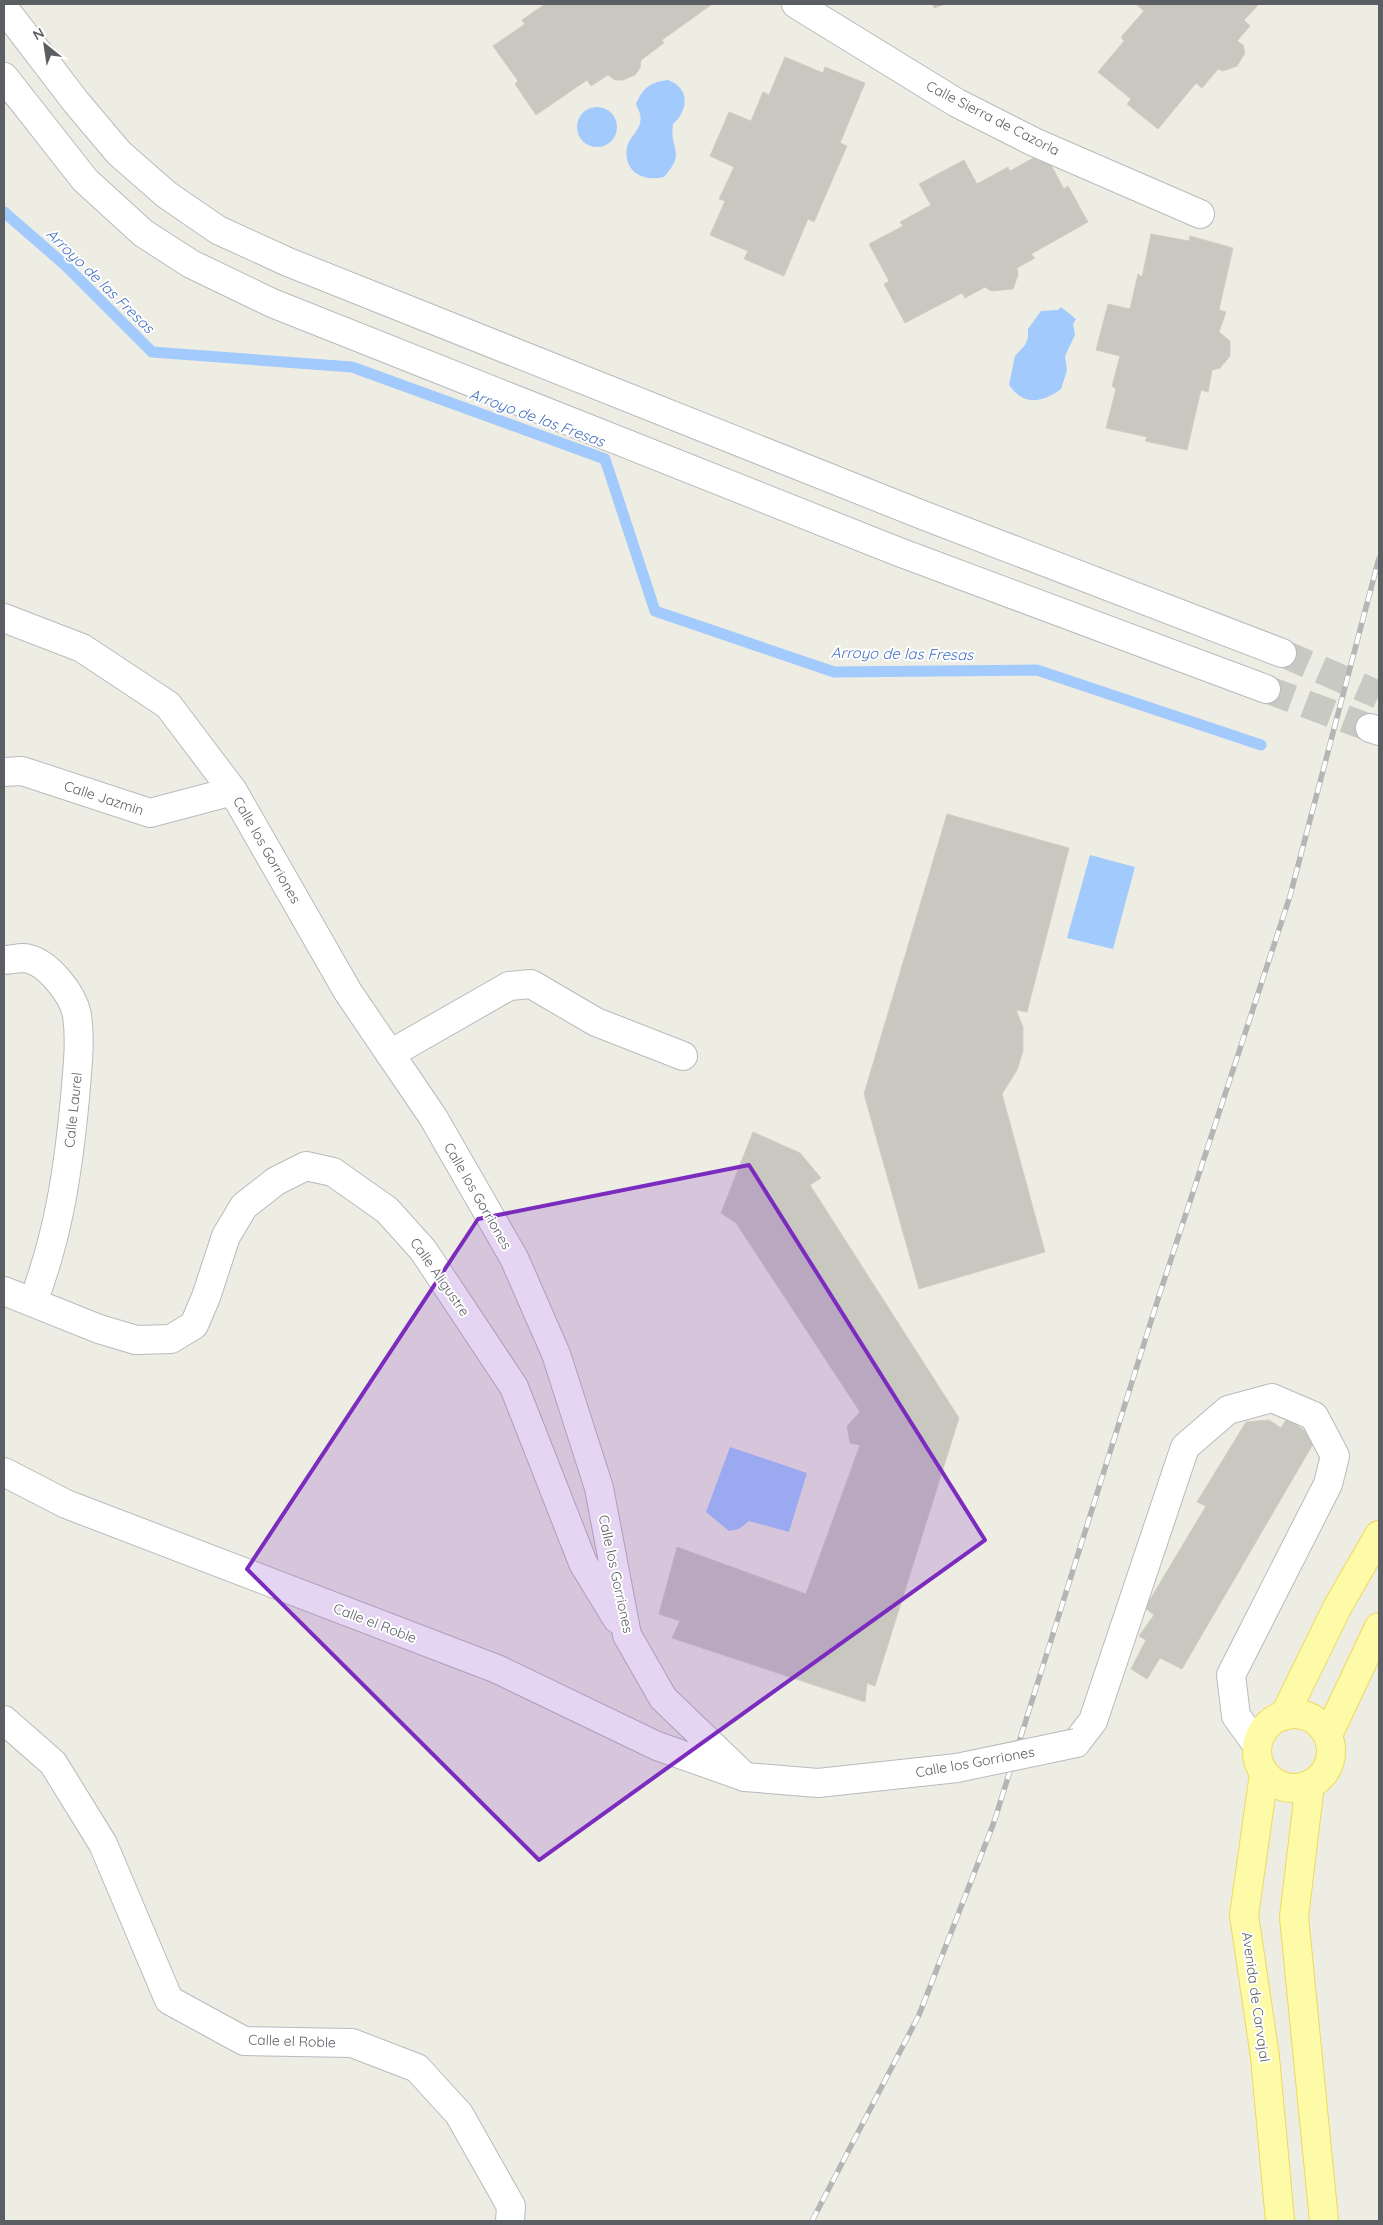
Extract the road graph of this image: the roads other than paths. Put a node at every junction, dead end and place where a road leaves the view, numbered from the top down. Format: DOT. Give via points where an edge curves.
graph roads {
  1 [pos="796,4"];
  2 [pos="4,8"];
  3 [pos="4,77"];
  4 [pos="1200,214"];
  5 [pos="4,618"];
  6 [pos="1282,654"];
  7 [pos="1266,689"];
  8 [pos="4,772"];
  9 [pos="233,791"];
  10 [pos="4,960"];
  11 [pos="390,1054"];
  12 [pos="684,1056"];
  13 [pos="4,1291"];
  14 [pos="33,1302"];
  15 [pos="4,1472"];
  16 [pos="1379,1535"];
  17 [pos="1379,1627"];
  18 [pos="627,1635"];
  19 [pos="1284,1716"];
  20 [pos="4,1720"];
  21 [pos="1328,1735"];
  22 [pos="1257,1745"];
  23 [pos="1264,1774"];
  24 [pos="745,1777"];
  25 [pos="1310,1784"];
  26 [pos="510,2221"];
  27 [pos="1280,2221"];
  28 [pos="1324,2221"];
  1 -- 4 [label="street, Calle Sierra de Cazorla" via="958,103 1034,142"];
  2 -- 6 [label="street" via="119,153 167,195 218,230 288,262 920,514"];
  3 -- 7 [label="street" via="85,180 143,233 191,264 307,318 899,552"];
  5 -- 9 [label="street, Calle los Gorriones" via="82,648 168,705"];
  8 -- 9 [label="street, Calle Jazmin" via="22,771 150,813"];
  9 -- 11 [label="street, Calle los Gorriones" via="348,992"];
  10 -- 14 [label="street, Calle Laurel" via="24,958 49,970 67,990 76,1014 79,1050 63,1198 48,1261"];
  11 -- 12 [label="street" via="509,986 531,984 596,1022"];
  11 -- 18 [label="street, Calle los Gorriones" via="433,1117 514,1258 556,1354 598,1488"];
  13 -- 14 [label="street, Calle Aligustre"];
  14 -- 18 [label="street, Calle Aligustre" via="136,1340 171,1339 194,1326 226,1236 244,1206 276,1181 306,1166 334,1172 387,1210 423,1250 514,1387 583,1563"];
  15 -- 24 [label="street, Calle el Roble" via="66,1504 497,1669 657,1746"];
  16 -- 19 [label="main road" via="1338,1606"];
  17 -- 21 [label="main road"];
  18 -- 24 [label="street, Calle los Gorriones" via="663,1698"];
  19 -- 21 [label="main road" via="1304,1715 1318,1723"];
  19 -- 22 [label="main road" via="1274,1719 1263,1730"];
  20 -- 26 [label="street, Calle el Roble" via="53,1762 103,1844 170,2000 244,2041 352,2043 417,2068 459,2114 511,2206"];
  21 -- 25 [label="main road" via="1332,1750 1328,1766 1320,1779"];
  22 -- 23 [label="main road" via="1257,1760"];
  22 -- 24 [label="street, Calle los Gorriones, bridge" via="1236,1716 1231,1675 1328,1484 1334,1456 1314,1416 1272,1398 1228,1410 1184,1447 1093,1722 1076,1743 957,1768 818,1783"];
  23 -- 25 [label="main road" via="1276,1785 1291,1789"];
  23 -- 27 [label="main road, Avenida de Carvajal" via="1244,1915 1265,2057"];
  25 -- 28 [label="main road" via="1294,1917"];
}
